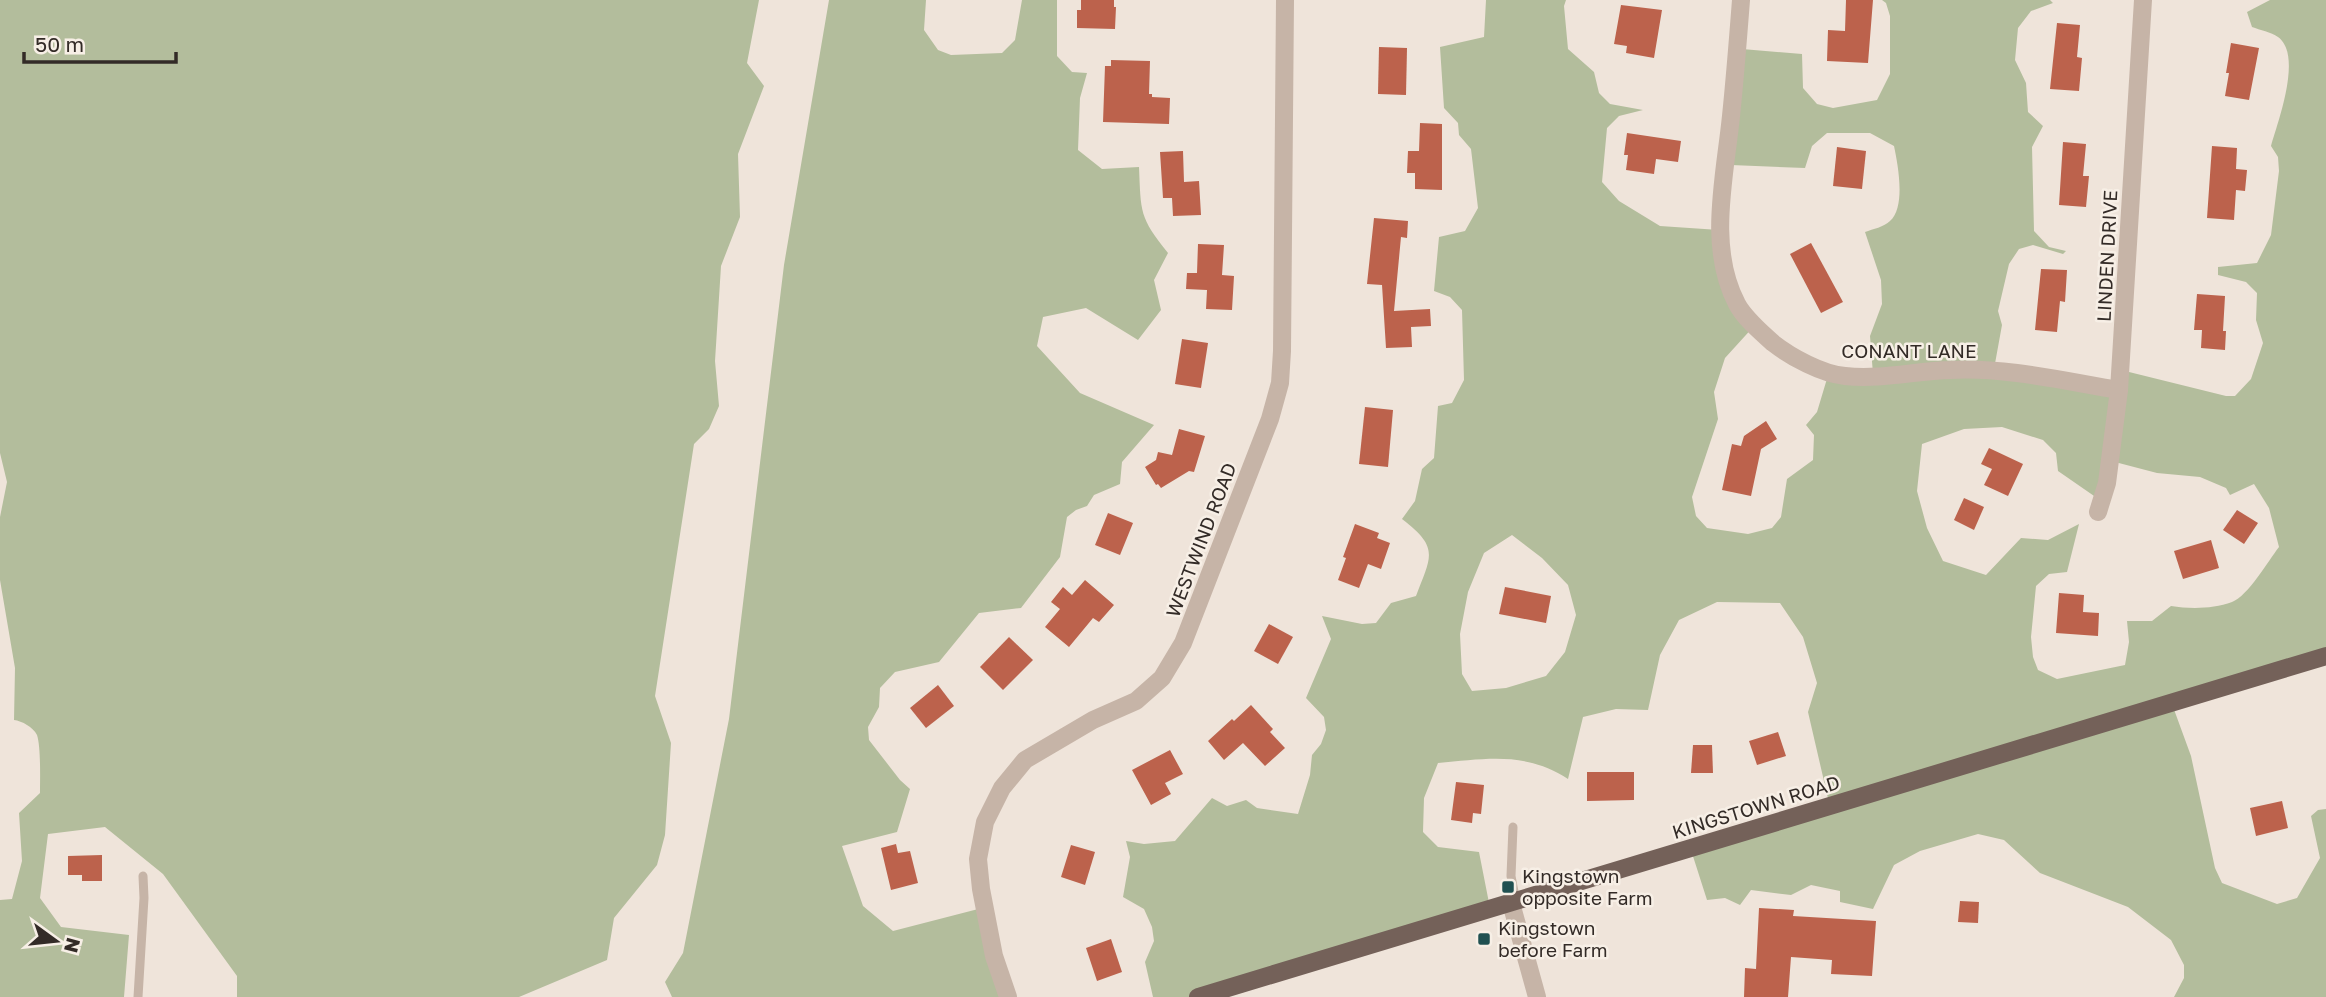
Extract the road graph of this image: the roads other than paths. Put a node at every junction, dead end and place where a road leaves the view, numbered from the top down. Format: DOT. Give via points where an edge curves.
graph roads {
  1 [pos="1285,0"];
  2 [pos="1741,0"];
  3 [pos="2143,0"];
  4 [pos="2119,390"];
  5 [pos="2098,512"];
  6 [pos="2326,656"];
  7 [pos="1513,827"];
  8 [pos="143,876"];
  9 [pos="1514,903"];
  10 [pos="138,997"];
  11 [pos="1008,997"];
  12 [pos="1198,997"];
  13 [pos="1537,997"];
  1 -- 11 [label="street, WESTWIND ROAD" via="1282,351 1280,383 1270,419 1184,643 1162,678 1136,701 1025,760 1002,788 985,822 978,859 981,890 994,956"];
  2 -- 4 [label="street, CONANT LANE" via="1720,228 1725,272 1738,306 1761,332 1785,353 1843,376 1952,369 2023,374"];
  3 -- 4 [label="street, LINDEN DRIVE"];
  4 -- 5 [label="street, LINDEN DRIVE" via="2107,483"];
  6 -- 9 [label="main road, KINGSTOWN ROAD"];
  7 -- 9 [label="lane"];
  8 -- 10 [label="lane"];
  9 -- 12 [label="main road, KINGSTOWN ROAD"];
  9 -- 13 [label="street"];
}
